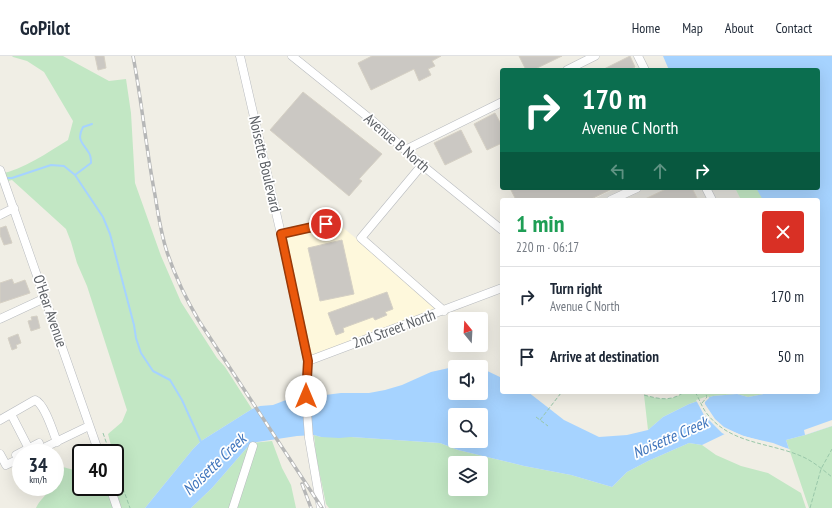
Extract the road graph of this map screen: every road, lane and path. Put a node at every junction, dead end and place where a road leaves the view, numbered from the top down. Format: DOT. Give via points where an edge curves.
graph roads {
  1 [pos="240,56"];
  2 [pos="292,56"];
  3 [pos="595,56"];
  4 [pos="638,56"];
  5 [pos="571,68"];
  6 [pos="644,68"];
  7 [pos="500,103"];
  8 [pos="405,150"];
  9 [pos="422,165"];
  10 [pos="0,171"];
  11 [pos="633,190"];
  12 [pos="615,198"];
  13 [pos="14,208"];
  14 [pos="0,215"];
  15 [pos="326,224"];
  16 [pos="500,228"];
  17 [pos="281,234"];
  18 [pos="500,289"];
  19 [pos="45,298"];
  20 [pos="444,311"];
  21 [pos="0,319"];
  22 [pos="308,361"];
  23 [pos="560,394"];
  24 [pos="681,394"];
  25 [pos="696,394"];
  26 [pos="705,394"];
  27 [pos="644,395"];
  28 [pos="701,404"];
  29 [pos="11,414"];
  30 [pos="536,417"];
  31 [pos="0,420"];
  32 [pos="540,420"];
  33 [pos="90,426"];
  34 [pos="548,426"];
  35 [pos="103,433"];
  36 [pos="57,442"];
  37 [pos="27,444"];
  38 [pos="51,444"];
  39 [pos="96,444"];
  40 [pos="107,444"];
  41 [pos="253,446"];
  42 [pos="832,449"];
  43 [pos="0,454"];
  44 [pos="12,461"];
  45 [pos="821,469"];
  46 [pos="832,477"];
  47 [pos="124,491"];
  48 [pos="113,496"];
  49 [pos="117,508"];
  50 [pos="130,508"];
  51 [pos="233,508"];
  52 [pos="321,508"];
  53 [pos="810,508"];
  1 -- 17 [label="street, Noisette Boulevard"];
  2 -- 8 [label="street, Avenue B North"];
  3 -- 5 [label="street"];
  4 -- 6 [label="street"];
  7 -- 8 [label="street"];
  8 -- 9 [label="street, Avenue B North"];
  9 -- 16 [label="street, Avenue B North"];
  9 -- 20 [label="street" via="361,238"];
  10 -- 13 [label="street, O'Hear Avenue"];
  11 -- 12 [label="street"];
  13 -- 14 [label="street"];
  13 -- 19 [label="street, O'Hear Avenue"];
  15 -- 17 [label="street"];
  17 -- 22 [label="street, Noisette Boulevard"];
  18 -- 20 [label="street, 2nd Street North"];
  19 -- 21 [label="street"];
  19 -- 33 [label="street, O'Hear Avenue"];
  20 -- 22 [label="street, 2nd Street North"];
  22 -- 52 [label="street, Noisette Boulevard" via="306,396 309,438"];
  23 -- 32 [label="path"];
  24 -- 27 [label="path" via="664,399"];
  25 -- 28 [label="path"];
  26 -- 28 [label="path"];
  28 -- 45 [label="path" via="725,431 749,442 803,457"];
  29 -- 31 [label="street"];
  29 -- 36 [label="street" via="35,400 38,401 44,409"];
  29 -- 37 [label="street"];
  30 -- 32 [label="path"];
  32 -- 34 [label="path"];
  33 -- 36 [label="street"];
  33 -- 39 [label="street, O'Hear Avenue"];
  35 -- 40 [label="path"];
  36 -- 38 [label="street"];
  41 -- 51 [label="street"];
  42 -- 45 [label="path"];
  43 -- 44 [label="street" via="6,465"];
  45 -- 46 [label="path"];
  45 -- 53 [label="path"];
  47 -- 50 [label="path"];
  48 -- 49 [label="street"];
}
